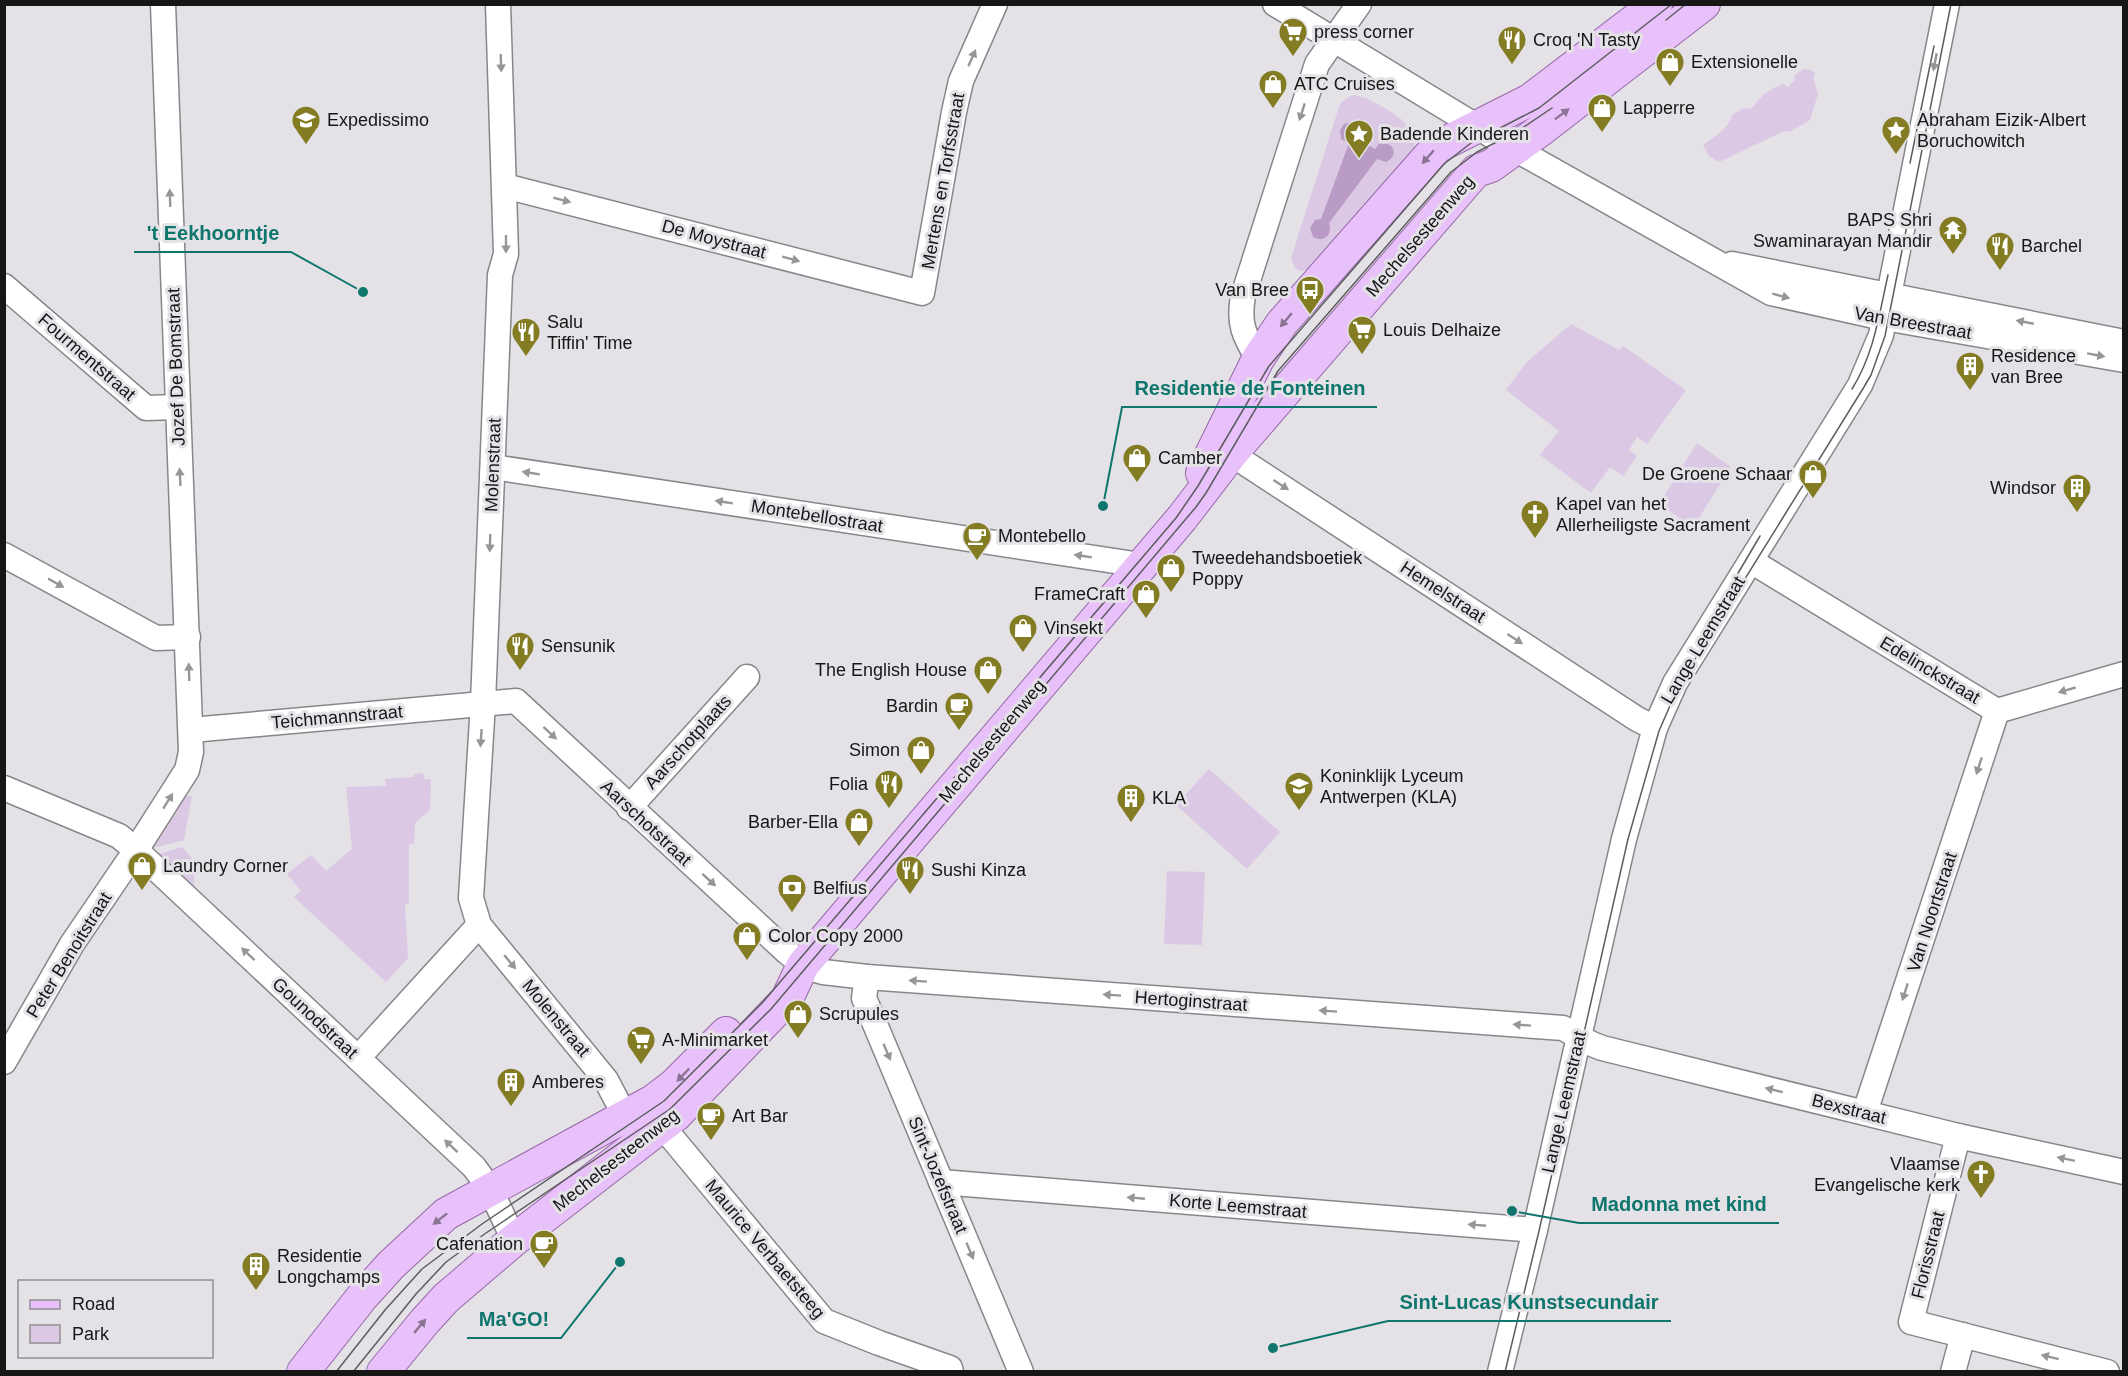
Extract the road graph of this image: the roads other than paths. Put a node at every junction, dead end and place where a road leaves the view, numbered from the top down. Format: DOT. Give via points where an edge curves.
graph roads {
  1 [pos="163,4"];
  2 [pos="498,4"];
  3 [pos="995,4"];
  4 [pos="1275,4"];
  5 [pos="1359,4"];
  6 [pos="1656,4"];
  7 [pos="1704,4"];
  8 [pos="1947,4"];
  9 [pos="1335,41"];
  10 [pos="1477,127"];
  11 [pos="1515,149"];
  12 [pos="505,186"];
  13 [pos="4,286"];
  14 [pos="922,293"];
  15 [pos="1886,307"];
  16 [pos="2124,342"];
  17 [pos="1258,360"];
  18 [pos="2124,360"];
  19 [pos="177,407"];
  20 [pos="1224,449"];
  21 [pos="494,467"];
  22 [pos="4,555"];
  23 [pos="1751,561"];
  24 [pos="1141,565"];
  25 [pos="188,637"];
  26 [pos="2124,674"];
  27 [pos="747,677"];
  28 [pos="483,703"];
  29 [pos="1997,711"];
  30 [pos="1655,728"];
  31 [pos="191,730"];
  32 [pos="4,788"];
  33 [pos="629,808"];
  34 [pos="136,850"];
  35 [pos="479,925"];
  36 [pos="803,965"];
  37 [pos="867,977"];
  38 [pos="1578,1036"];
  39 [pos="358,1058"];
  40 [pos="4,1062"];
  41 [pos="1865,1112"];
  42 [pos="625,1116"];
  43 [pos="663,1127"];
  44 [pos="1958,1136"];
  45 [pos="2124,1172"];
  46 [pos="941,1182"];
  47 [pos="490,1189"];
  48 [pos="1535,1230"];
  49 [pos="514,1240"];
  50 [pos="1964,1335"];
  51 [pos="303,1371"];
  52 [pos="383,1371"];
  53 [pos="951,1371"];
  54 [pos="1021,1371"];
  55 [pos="1500,1371"];
  56 [pos="1953,1371"];
  57 [pos="2107,1371"];
  19 -- 1 [label="street, Jozef De Bomstraat, one-way"];
  2 -- 12 [label="street, Molenstraat, one-way"];
  14 -- 3 [label="street, Mertens en Torfsstraat, one-way" via="959,92"];
  4 -- 9 [label="street, Van Breestraat"];
  5 -- 9 [label="street"];
  6 -- 10 [label="main road, Mechelsesteenweg" via="1530,100"];
  11 -- 7 [label="main road, Mechelsesteenweg, one-way"];
  8 -- 15 [label="street, Lange Leemstraat, one-way"];
  9 -- 10 [label="street, Van Breestraat"];
  9 -- 17 [label="street, one-way" via="1317,64 1243,296 1241,325"];
  10 -- 11 [label="street, Van Breestraat"];
  10 -- 17 [label="main road, Mechelsesteenweg, one-way" via="1437,147 1282,323"];
  11 -- 15 [label="street, Van Breestraat" via="1710,260"];
  11 -- 20 [label="main road, Mechelsesteenweg" via="1491,166 1476,171"];
  12 -- 14 [label="street, De Moystraat, one-way"];
  12 -- 21 [label="street, Molenstraat, one-way" via="507,254 500,275"];
  13 -- 19 [label="street, Fourmentstraat" via="146,408"];
  16 -- 15 [label="street, Van Breestraat, one-way"];
  15 -- 18 [label="street, Van Breestraat, one-way"];
  15 -- 23 [label="street, Lange Leemstraat" via="1877,346 1860,385"];
  17 -- 20 [label="main road, Mechelsesteenweg"];
  25 -- 19 [label="street, Jozef De Bomstraat, one-way"];
  20 -- 24 [label="main road, Mechelsesteenweg" via="1182,518"];
  20 -- 30 [label="street, Hemelstraat, one-way"];
  24 -- 21 [label="street, Montebellostraat, one-way"];
  21 -- 28 [label="street, Molenstraat, one-way"];
  22 -- 25 [label="street, one-way" via="156,638"];
  23 -- 29 [label="street, Edelinckstraat"];
  23 -- 30 [label="street, Lange Leemstraat" via="1675,682"];
  24 -- 36 [label="main road, Mechelsesteenweg"];
  31 -- 25 [label="street, Jozef De Bomstraat, one-way"];
  26 -- 29 [label="street, Edelinckstraat, one-way"];
  27 -- 33 [label="street, Aarschotplaats"];
  28 -- 31 [label="street, Teichmannstraat"];
  28 -- 33 [label="street, Aarschotstraat, one-way" via="516,701"];
  28 -- 35 [label="street, Molenstraat, one-way" via="471,898"];
  29 -- 41 [label="street, Van Noortstraat, one-way"];
  30 -- 38 [label="street, Lange Leemstraat" via="1624,838"];
  34 -- 31 [label="street, Peter Benoitstraat, one-way" via="187,770"];
  32 -- 34 [label="street, Gounodstraat" via="119,836"];
  33 -- 36 [label="street, Aarschotstraat, one-way"];
  39 -- 34 [label="street, Gounodstraat, one-way"];
  34 -- 40 [label="street, Peter Benoitstraat" via="72,944"];
  35 -- 39 [label="street"];
  35 -- 42 [label="street, Molenstraat, one-way" via="606,1080"];
  36 -- 37 [label="street, Hertoginstraat" via="823,972"];
  36 -- 42 [label="main road, Mechelsesteenweg, one-way" via="772,986 661,1096"];
  36 -- 43 [label="main road, Mechelsesteenweg" via="787,999"];
  38 -- 37 [label="street, Hertoginstraat, one-way" via="1563,1028"];
  37 -- 46 [label="street, Sint-Jozefstraat, one-way" via="864,998"];
  41 -- 38 [label="street, Bexstraat, one-way" via="1602,1048"];
  38 -- 48 [label="street, Lange Leemstraat"];
  47 -- 39 [label="street, Gounodstraat, one-way" via="474,1167"];
  41 -- 44 [label="street, Bexstraat"];
  42 -- 47 [label="main road, Mechelsesteenweg"];
  43 -- 49 [label="main road, Mechelsesteenweg"];
  43 -- 53 [label="street, Maurice Verbaetsteeg" via="824,1321"];
  45 -- 44 [label="street, Bexstraat, one-way"];
  44 -- 50 [label="street, Florisstraat" via="1911,1322"];
  48 -- 46 [label="street, Korte Leemstraat, one-way"];
  46 -- 54 [label="street, Sint-Jozefstraat, one-way"];
  47 -- 49 [label="street"];
  47 -- 51 [label="main road, Mechelsesteenweg, one-way" via="446,1214 412,1243"];
  48 -- 55 [label="street, Lange Leemstraat"];
  52 -- 49 [label="main road, Mechelsesteenweg, one-way" via="446,1298"];
  50 -- 56 [label="street"];
  57 -- 50 [label="street, one-way"];
}
